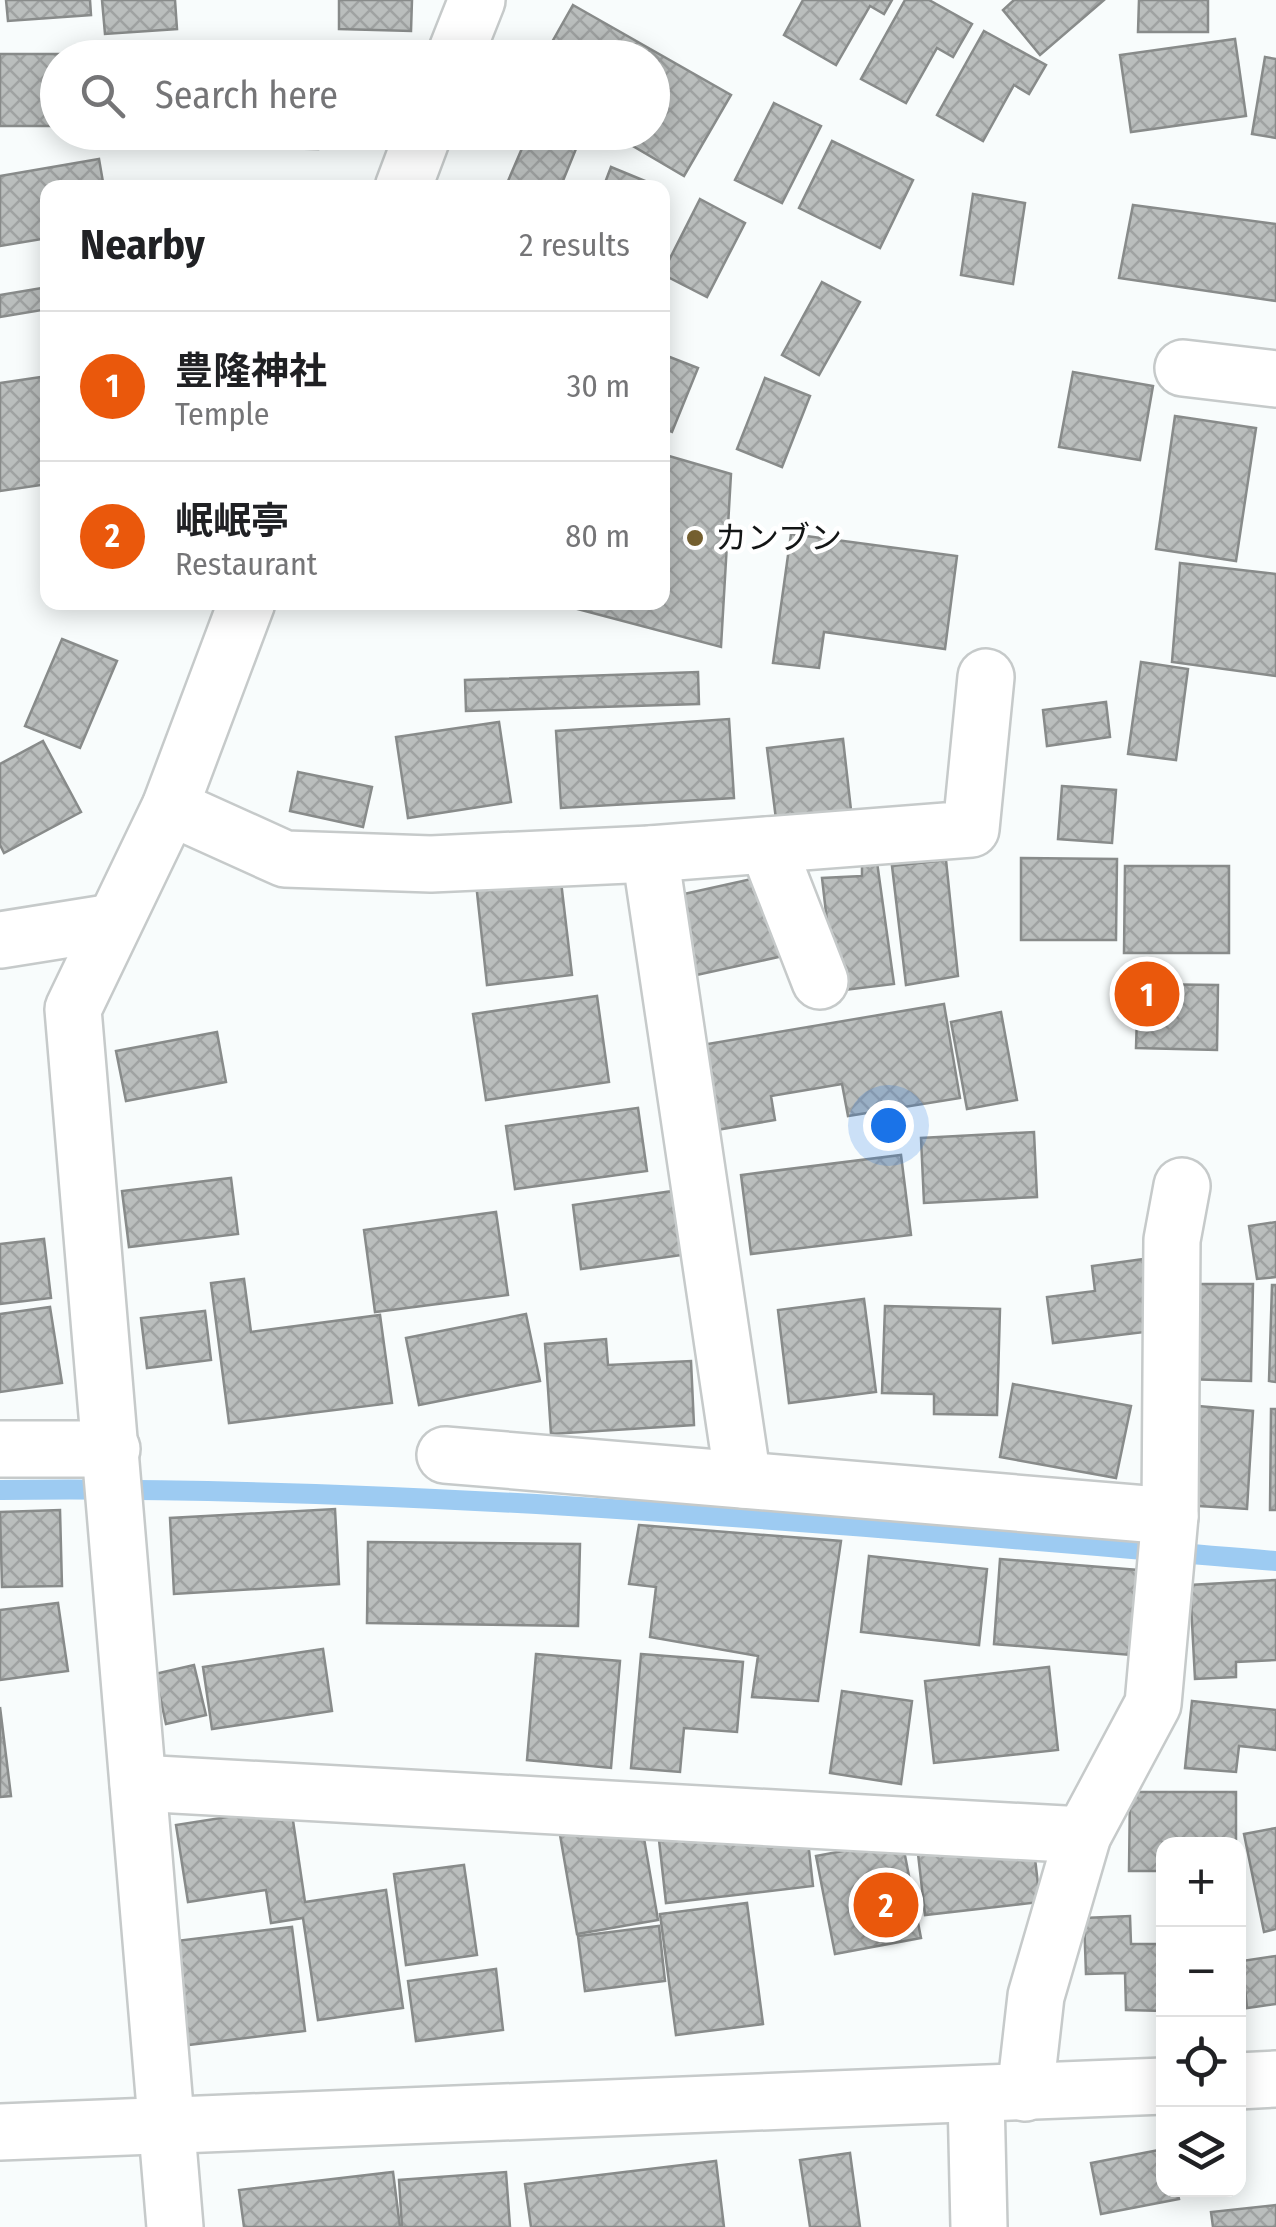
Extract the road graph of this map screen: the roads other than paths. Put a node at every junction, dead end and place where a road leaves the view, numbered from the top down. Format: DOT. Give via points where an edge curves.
graph roads {
  1 [pos="476,0"];
  2 [pos="461,40"];
  3 [pos="417,150"];
  4 [pos="406,180"];
  5 [pos="1183,368"];
  6 [pos="1276,379"];
  7 [pos="244,610"];
  8 [pos="986,678"];
  9 [pos="170,807"];
  10 [pos="767,846"];
  11 [pos="650,854"];
  12 [pos="114,922"];
  13 [pos="0,940"];
  14 [pos="820,981"];
  15 [pos="1182,1186"];
  16 [pos="0,1449"];
  17 [pos="112,1449"];
  18 [pos="445,1454"];
  19 [pos="744,1480"];
  20 [pos="1170,1516"];
  21 [pos="138,1783"];
  22 [pos="1083,1834"];
  23 [pos="1276,2079"];
  24 [pos="1246,2081"];
  25 [pos="1156,2086"];
  26 [pos="1000,2094"];
  27 [pos="164,2124"];
  28 [pos="0,2132"];
  29 [pos="176,2227"];
  30 [pos="980,2227"];
  1 -- 2 [label="street"];
  3 -- 4 [label="street"];
  5 -- 6 [label="street"];
  7 -- 9 [label="street"];
  8 -- 10 [label="street" via="970,829"];
  9 -- 11 [label="street" via="285,859 431,864"];
  9 -- 12 [label="street"];
  10 -- 11 [label="street"];
  10 -- 14 [label="street"];
  11 -- 19 [label="street"];
  12 -- 13 [label="street"];
  12 -- 17 [label="street" via="73,1009"];
  15 -- 20 [label="street" via="1172,1240"];
  16 -- 17 [label="street"];
  17 -- 21 [label="street"];
  18 -- 19 [label="street"];
  19 -- 20 [label="street"];
  20 -- 22 [label="street" via="1153,1704"];
  21 -- 22 [label="street"];
  21 -- 27 [label="street"];
  22 -- 26 [label="street"];
  23 -- 24 [label="street"];
  25 -- 26 [label="street"];
  26 -- 27 [label="street"];
  26 -- 30 [label="street"];
  27 -- 28 [label="street"];
  27 -- 29 [label="street"];
}
